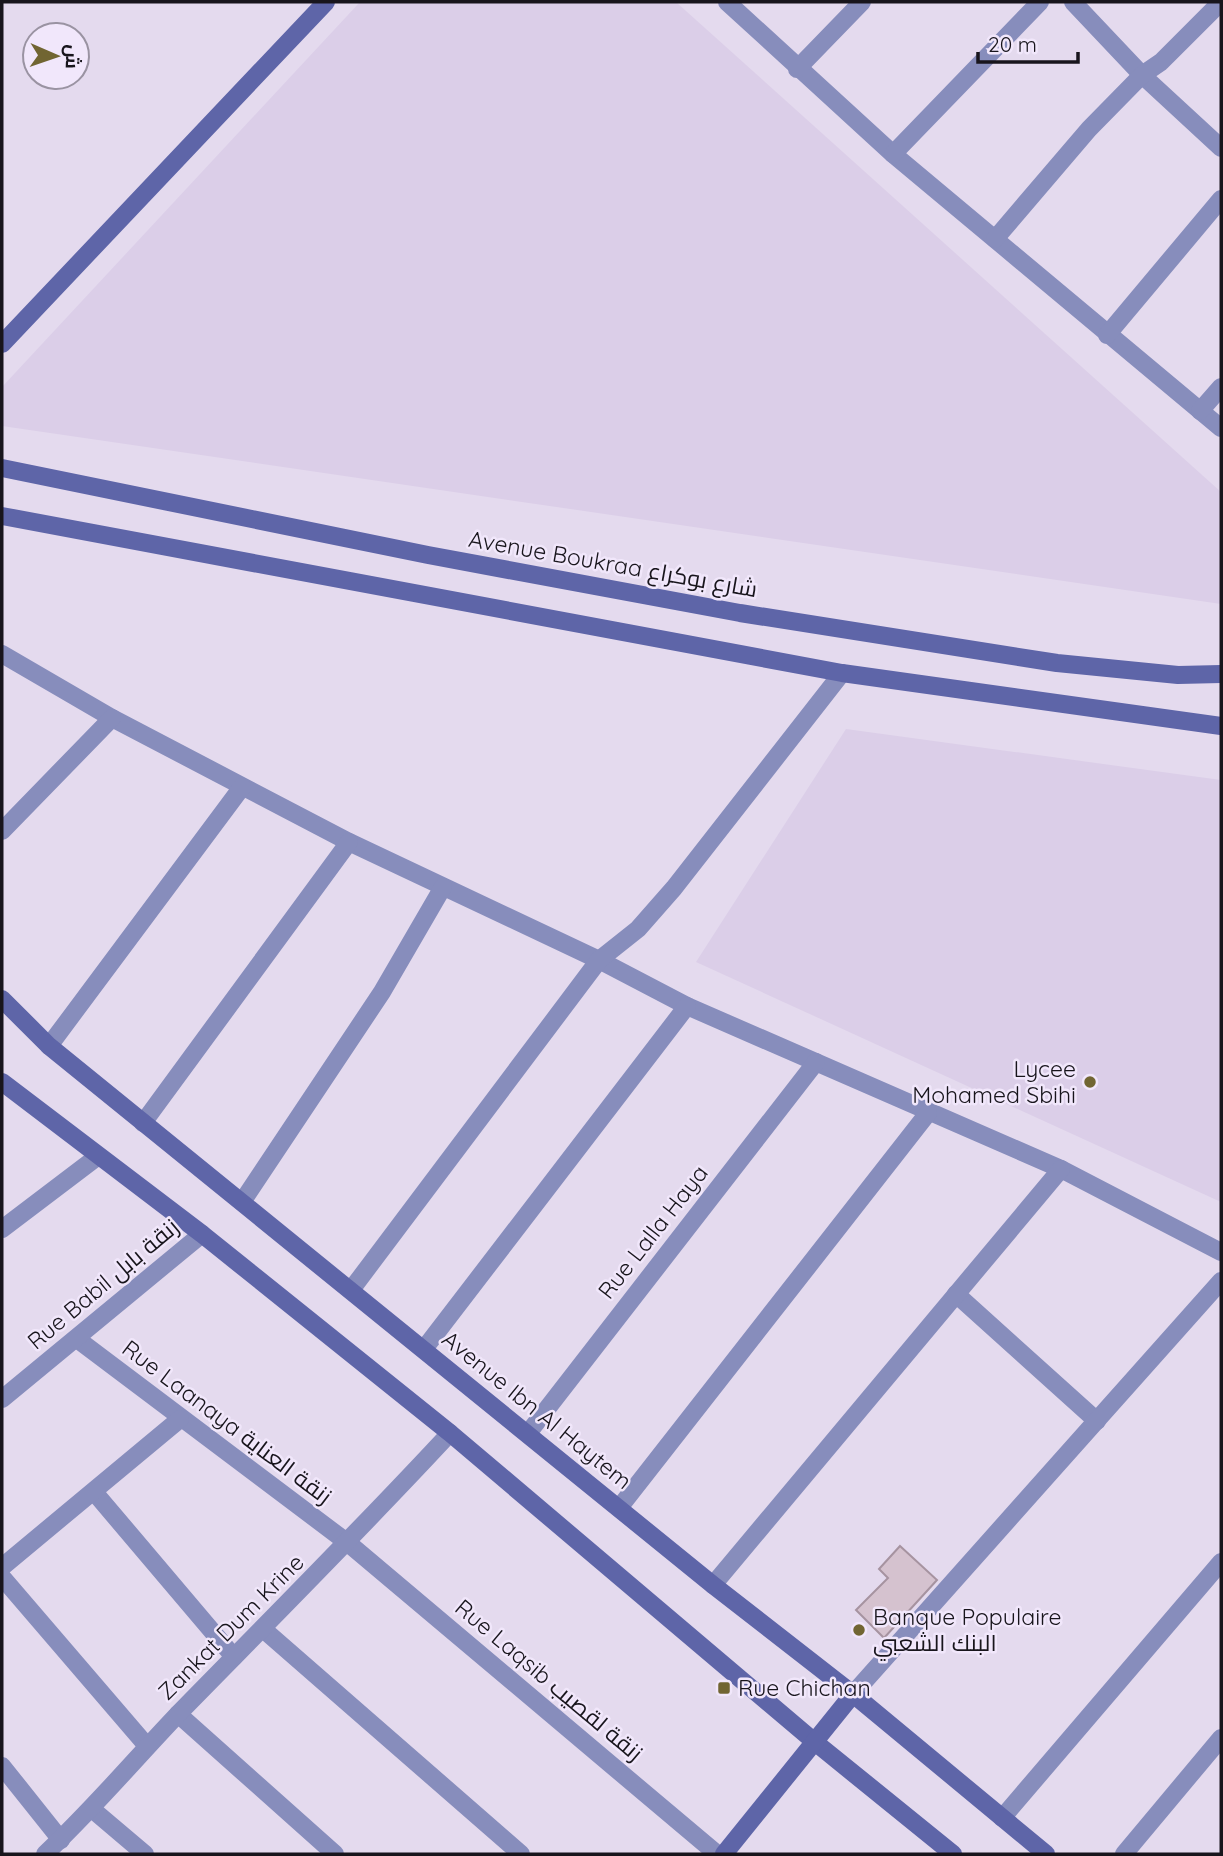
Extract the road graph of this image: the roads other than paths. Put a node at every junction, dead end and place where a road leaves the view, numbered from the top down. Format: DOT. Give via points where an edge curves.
graph roads {
  1 [pos="326,2"];
  2 [pos="727,2"];
  3 [pos="863,2"];
  4 [pos="1040,2"];
  5 [pos="1073,2"];
  6 [pos="1221,2"];
  7 [pos="797,69"];
  8 [pos="1142,75"];
  9 [pos="1221,148"];
  10 [pos="893,154"];
  11 [pos="1221,199"];
  12 [pos="995,239"];
  13 [pos="1107,335"];
  14 [pos="2,344"];
  15 [pos="1221,387"];
  16 [pos="1200,411"];
  17 [pos="1221,428"];
  18 [pos="2,468"];
  19 [pos="2,516"];
  20 [pos="2,654"];
  21 [pos="842,673"];
  22 [pos="1221,674"];
  23 [pos="112,718"];
  24 [pos="1221,726"];
  25 [pos="242,787"];
  26 [pos="2,831"];
  27 [pos="349,842"];
  28 [pos="443,887"];
  29 [pos="599,960"];
  30 [pos="2,999"];
  31 [pos="687,1006"];
  32 [pos="49,1046"];
  33 [pos="816,1062"];
  34 [pos="2,1082"];
  35 [pos="928,1113"];
  36 [pos="143,1122"];
  37 [pos="97,1157"];
  38 [pos="1061,1169"];
  39 [pos="242,1202"];
  40 [pos="2,1229"];
  41 [pos="202,1234"];
  42 [pos="1221,1252"];
  43 [pos="1221,1282"];
  44 [pos="351,1290"];
  45 [pos="956,1294"];
  46 [pos="77,1339"];
  47 [pos="424,1349"];
  48 [pos="2,1398"];
  49 [pos="180,1419"];
  50 [pos="1097,1421"];
  51 [pos="450,1433"];
  52 [pos="529,1433"];
  53 [pos="95,1493"];
  54 [pos="619,1508"];
  55 [pos="348,1543"];
  56 [pos="1221,1562"];
  57 [pos="2,1567"];
  58 [pos="2,1577"];
  59 [pos="713,1585"];
  60 [pos="263,1629"];
  61 [pos="234,1657"];
  62 [pos="853,1694"];
  63 [pos="178,1714"];
  64 [pos="1221,1738"];
  65 [pos="816,1743"];
  66 [pos="148,1746"];
  67 [pos="2,1766"];
  68 [pos="93,1810"];
  69 [pos="1002,1818"];
  70 [pos="61,1840"];
  71 [pos="45,1854"];
  72 [pos="145,1854"];
  73 [pos="335,1854"];
  74 [pos="521,1854"];
  75 [pos="717,1854"];
  76 [pos="724,1854"];
  77 [pos="953,1854"];
  78 [pos="1046,1854"];
  79 [pos="1124,1854"];
  1 -- 14 [label="street"];
  2 -- 7 [label="street"];
  3 -- 7 [label="street"];
  4 -- 10 [label="street"];
  5 -- 8 [label="street"];
  6 -- 8 [label="street"];
  7 -- 10 [label="street"];
  8 -- 9 [label="street"];
  8 -- 12 [label="street" via="1042,181"];
  10 -- 12 [label="street"];
  11 -- 13 [label="street"];
  12 -- 13 [label="street"];
  13 -- 16 [label="street"];
  15 -- 16 [label="street"];
  16 -- 17 [label="street"];
  18 -- 22 [label="street, Avenue Boukraa شارع بوكراع" via="740,613 1057,663 1178,675"];
  19 -- 21 [label="street"];
  20 -- 23 [label="street"];
  21 -- 24 [label="street"];
  21 -- 29 [label="street" via="674,888 638,929"];
  23 -- 25 [label="street"];
  23 -- 26 [label="street"];
  25 -- 27 [label="street"];
  25 -- 32 [label="street"];
  27 -- 28 [label="street"];
  27 -- 36 [label="street"];
  28 -- 29 [label="street"];
  28 -- 39 [label="street" via="382,992"];
  29 -- 31 [label="street"];
  29 -- 44 [label="street"];
  30 -- 32 [label="street, Avenue Ibn Al Haytem"];
  31 -- 33 [label="street"];
  31 -- 47 [label="street"];
  32 -- 36 [label="street, Avenue Ibn Al Haytem"];
  33 -- 35 [label="street"];
  33 -- 52 [label="street, Rue Lalla Haya"];
  34 -- 37 [label="street"];
  35 -- 38 [label="street"];
  35 -- 54 [label="street"];
  36 -- 39 [label="street, Avenue Ibn Al Haytem"];
  37 -- 40 [label="street"];
  37 -- 41 [label="street"];
  38 -- 42 [label="street"];
  38 -- 45 [label="street"];
  39 -- 44 [label="street, Avenue Ibn Al Haytem"];
  41 -- 46 [label="street, Rue Babil زنقة بابل"];
  41 -- 51 [label="street"];
  43 -- 50 [label="street"];
  44 -- 47 [label="street, Avenue Ibn Al Haytem"];
  45 -- 50 [label="street"];
  45 -- 59 [label="street"];
  46 -- 48 [label="street, Rue Babil زنقة بابل"];
  46 -- 49 [label="street, Rue Laanaya زنقة العناية"];
  47 -- 52 [label="street, Avenue Ibn Al Haytem"];
  49 -- 53 [label="street"];
  49 -- 55 [label="street, Rue Laanaya زنقة العناية"];
  50 -- 62 [label="street"];
  51 -- 55 [label="street, Zankat Dum Krine"];
  51 -- 65 [label="street"];
  52 -- 54 [label="street, Avenue Ibn Al Haytem"];
  53 -- 57 [label="street"];
  53 -- 61 [label="street"];
  54 -- 59 [label="street, Avenue Ibn Al Haytem"];
  55 -- 60 [label="street, Zankat Dum Krine"];
  55 -- 75 [label="street, Rue Laqsib زنقة لقصيب"];
  56 -- 69 [label="street"];
  58 -- 66 [label="street"];
  59 -- 62 [label="street, Avenue Ibn Al Haytem"];
  60 -- 61 [label="street, Zankat Dum Krine"];
  60 -- 74 [label="street"];
  61 -- 63 [label="street, Zankat Dum Krine"];
  62 -- 65 [label="street"];
  62 -- 69 [label="street, Avenue Ibn Al Haytem"];
  63 -- 66 [label="street, Zankat Dum Krine"];
  63 -- 73 [label="street"];
  64 -- 79 [label="street"];
  65 -- 76 [label="street"];
  65 -- 77 [label="street"];
  66 -- 68 [label="street, Zankat Dum Krine"];
  67 -- 70 [label="street"];
  68 -- 70 [label="street, Zankat Dum Krine"];
  68 -- 72 [label="street"];
  69 -- 78 [label="street, Avenue Ibn Al Haytem"];
  70 -- 71 [label="street, Zankat Dum Krine"];
}
